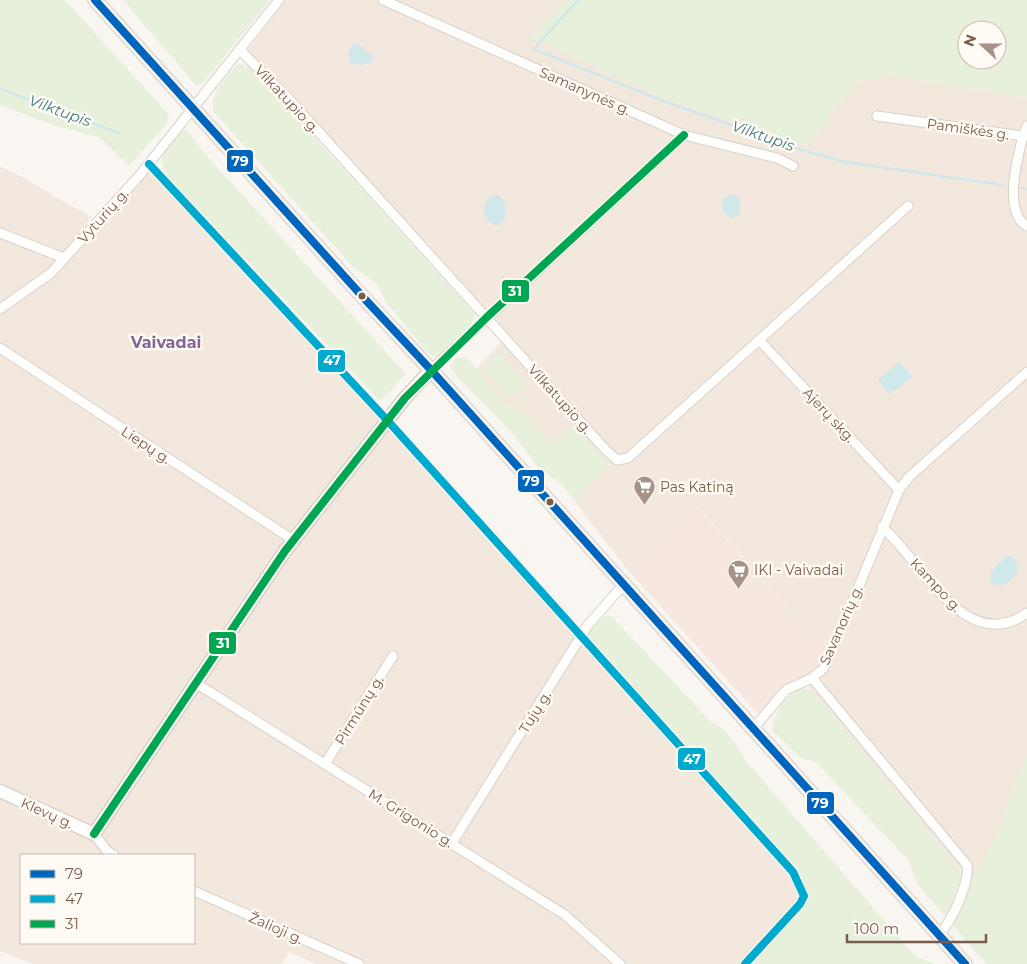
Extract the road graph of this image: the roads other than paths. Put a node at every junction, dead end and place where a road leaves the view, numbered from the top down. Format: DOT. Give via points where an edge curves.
graph roads {
  1 [pos="94,0"];
  2 [pos="279,0"];
  3 [pos="383,0"];
  4 [pos="240,50"];
  5 [pos="194,110"];
  6 [pos="877,116"];
  7 [pos="1027,126"];
  8 [pos="684,135"];
  9 [pos="1023,136"];
  10 [pos="149,164"];
  11 [pos="793,166"];
  12 [pos="908,206"];
  13 [pos="1027,226"];
  14 [pos="0,233"];
  15 [pos="64,258"];
  16 [pos="0,309"];
  17 [pos="487,317"];
  18 [pos="760,341"];
  19 [pos="0,348"];
  20 [pos="431,370"];
  21 [pos="1027,372"];
  22 [pos="388,420"];
  23 [pos="899,490"];
  24 [pos="882,527"];
  25 [pos="293,540"];
  26 [pos="622,585"];
  27 [pos="1027,612"];
  28 [pos="582,635"];
  29 [pos="393,656"];
  30 [pos="812,678"];
  31 [pos="194,682"];
  32 [pos="753,729"];
  33 [pos="326,764"];
  34 [pos="0,791"];
  35 [pos="94,834"];
  36 [pos="452,843"];
  37 [pos="112,854"];
  38 [pos="195,892"];
  39 [pos="938,934"];
  40 [pos="359,964"];
  41 [pos="620,964"];
  42 [pos="745,964"];
  43 [pos="965,964"];
  1 -- 5 [label="main road"];
  2 -- 4 [label="street, Vyturių g."];
  3 -- 8 [label="street, Samanynės g."];
  4 -- 5 [label="street, Vyturių g."];
  4 -- 17 [label="street, Vilkatupio g." via="290,100"];
  5 -- 10 [label="street, Vyturių g."];
  5 -- 20 [label="main road"];
  6 -- 9 [label="street, Pamiškės g."];
  7 -- 9 [label="street"];
  8 -- 11 [label="street, Samanynės g." via="777,158"];
  8 -- 17 [label="street"];
  9 -- 13 [label="street, Pamiškės g." via="1013,182 1016,216"];
  10 -- 15 [label="street, Vyturių g."];
  10 -- 22 [label="street"];
  12 -- 18 [label="street, Vilkatupio g."];
  14 -- 15 [label="street"];
  15 -- 16 [label="street, Vyturių g." via="51,273"];
  17 -- 18 [label="street, Vilkatupio g." via="604,448 621,461"];
  17 -- 20 [label="street"];
  18 -- 23 [label="street, Ajerų skg."];
  19 -- 25 [label="street, Liepų g."];
  20 -- 22 [label="main road"];
  20 -- 26 [label="main road"];
  21 -- 23 [label="street, Savanorių g." via="909,477"];
  22 -- 25 [label="main road"];
  22 -- 28 [label="street"];
  23 -- 24 [label="street, Savanorių g."];
  24 -- 27 [label="street, Kampo g." via="957,610 981,623 1004,624"];
  24 -- 30 [label="street, Savanorių g." via="830,655"];
  25 -- 31 [label="main road"];
  26 -- 28 [label="street, Tujų g." via="593,617"];
  26 -- 32 [label="main road"];
  28 -- 36 [label="street, Tujų g."];
  28 -- 42 [label="street" via="792,872 802,888 804,896 800,904"];
  29 -- 33 [label="street, Pirmūnų g."];
  30 -- 32 [label="street" via="786,690"];
  30 -- 39 [label="street, Savanorių g." via="967,865 967,880 948,922"];
  31 -- 33 [label="street, M. Grigonio g."];
  31 -- 35 [label="main road"];
  32 -- 39 [label="main road"];
  33 -- 36 [label="street, M. Grigonio g."];
  34 -- 35 [label="main road, Klevų g."];
  35 -- 37 [label="street"];
  36 -- 41 [label="street, M. Grigonio g." via="565,916"];
  38 -- 40 [label="street, Žalioji g."];
  39 -- 43 [label="main road"];
}
